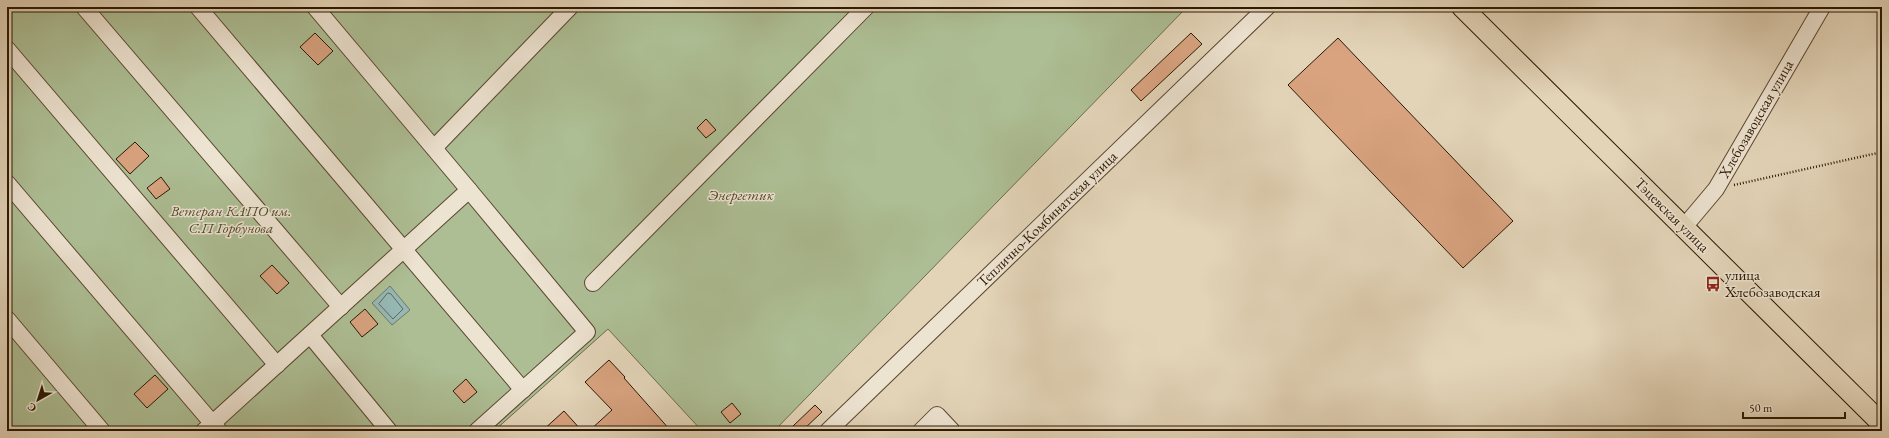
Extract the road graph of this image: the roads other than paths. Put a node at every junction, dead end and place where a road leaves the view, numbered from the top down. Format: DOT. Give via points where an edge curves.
graph roads {
  1 [pos="84,7"];
  2 [pos="198,7"];
  3 [pos="315,7"];
  4 [pos="570,7"];
  5 [pos="866,7"];
  6 [pos="1267,7"];
  7 [pos="1462,7"];
  8 [pos="1822,7"];
  9 [pos="7,50"];
  10 [pos="434,148"];
  11 [pos="7,184"];
  12 [pos="469,190"];
  13 [pos="1684,227"];
  14 [pos="405,249"];
  15 [pos="593,283"];
  16 [pos="341,307"];
  17 [pos="7,319"];
  18 [pos="310,335"];
  19 [pos="277,365"];
  20 [pos="523,390"];
  21 [pos="1882,424"];
  22 [pos="212,428"];
  23 [pos="102,431"];
  24 [pos="389,431"];
  25 [pos="477,431"];
  26 [pos="828,431"];
  27 [pos="921,431"];
  28 [pos="952,431"];
  1 -- 16 [label="street"];
  2 -- 14 [label="street"];
  3 -- 10 [label="street"];
  4 -- 10 [label="street"];
  5 -- 15 [label="street"];
  6 -- 26 [label="street, Теплично-Комбинатская улица"];
  7 -- 13 [label="main road, Тэцевская улица"];
  8 -- 13 [label="street, Хлебозаводская улица" via="1716,189"];
  9 -- 19 [label="street"];
  10 -- 12 [label="street"];
  11 -- 22 [label="street"];
  12 -- 14 [label="street"];
  12 -- 20 [label="street" via="587,332"];
  13 -- 21 [label="main road, Тэцевская улица"];
  14 -- 16 [label="street"];
  14 -- 20 [label="street"];
  16 -- 18 [label="street"];
  17 -- 23 [label="street"];
  18 -- 19 [label="street"];
  18 -- 24 [label="street"];
  19 -- 22 [label="street"];
  20 -- 25 [label="street"];
  27 -- 28 [label="street" via="937,415"];
}
